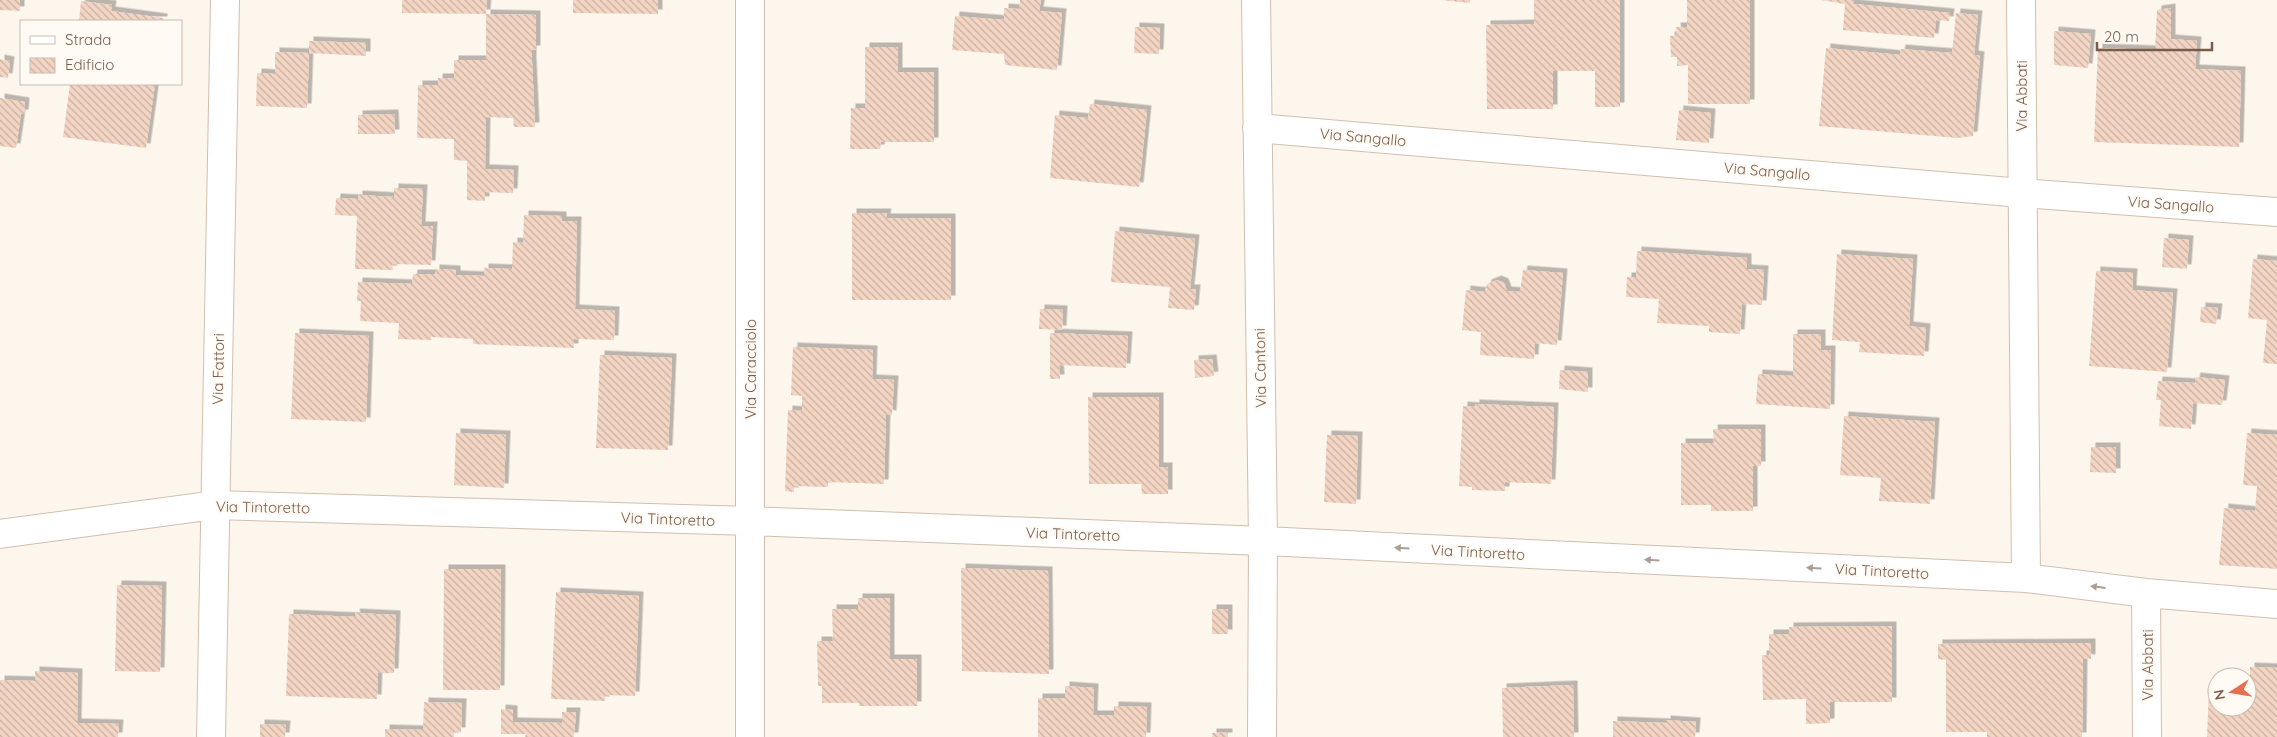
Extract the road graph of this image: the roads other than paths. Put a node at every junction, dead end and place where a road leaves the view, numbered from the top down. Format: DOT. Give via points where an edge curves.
graph roads {
  1 [pos="225,0"];
  2 [pos="750,0"];
  3 [pos="1256,0"];
  4 [pos="2021,0"];
  5 [pos="1257,128"];
  6 [pos="2022,193"];
  7 [pos="2277,212"];
  8 [pos="215,505"];
  9 [pos="750,521"];
  10 [pos="0,534"];
  11 [pos="1263,541"];
  12 [pos="2026,578"];
  13 [pos="2146,593"];
  14 [pos="2277,604"];
  15 [pos="211,737"];
  16 [pos="750,737"];
  17 [pos="1262,737"];
  18 [pos="2147,737"];
  1 -- 8 [label="street, Via Fattori"];
  2 -- 9 [label="street, Via Caracciolo"];
  3 -- 5 [label="street, Via Cantoni"];
  4 -- 6 [label="street, Via Abbati"];
  5 -- 6 [label="street, Via Sangallo"];
  5 -- 11 [label="street, Via Cantoni"];
  6 -- 7 [label="street, Via Sangallo"];
  6 -- 12 [label="street, Via Abbati"];
  8 -- 9 [label="street, Via Tintoretto"];
  8 -- 10 [label="street, Via Tintoretto"];
  8 -- 15 [label="street, Via Fattori"];
  9 -- 11 [label="street, Via Tintoretto"];
  9 -- 16 [label="street, Via Caracciolo"];
  12 -- 11 [label="street, Via Tintoretto, one-way"];
  11 -- 17 [label="street, Via Cantoni"];
  13 -- 12 [label="street, Via Tintoretto, one-way"];
  13 -- 14 [label="street, Via Tintoretto"];
  13 -- 18 [label="street, Via Abbati"];
}
